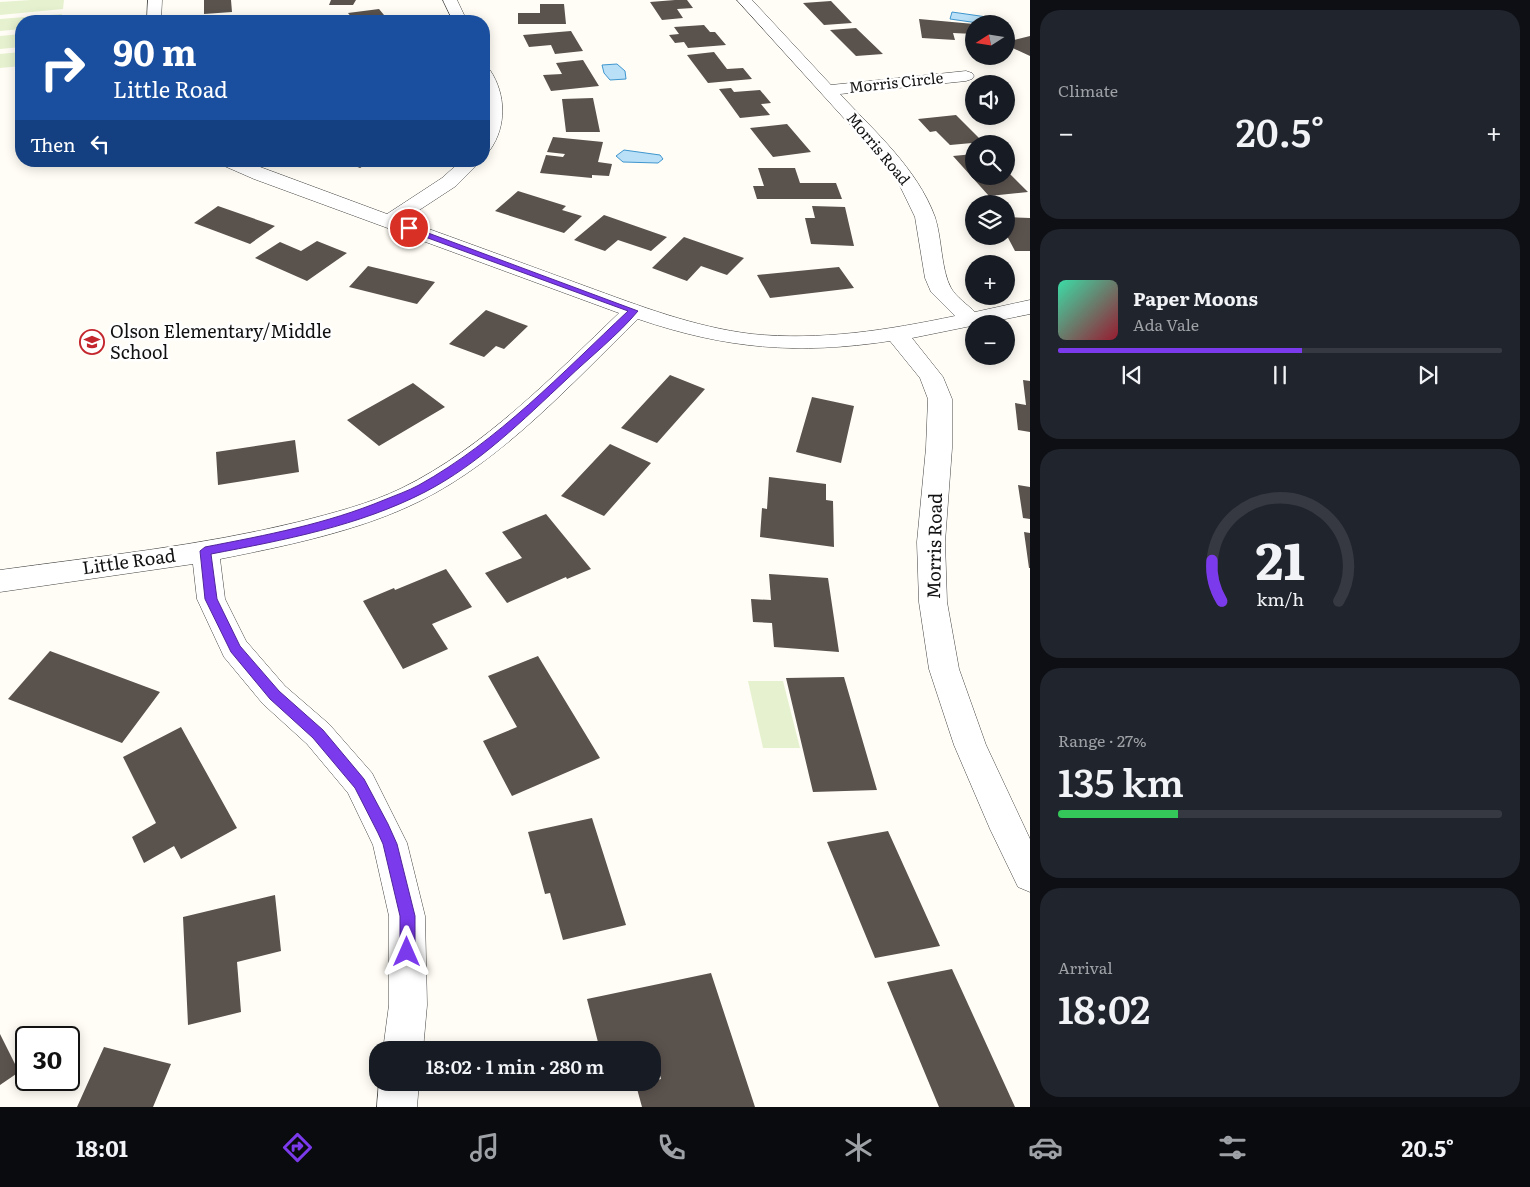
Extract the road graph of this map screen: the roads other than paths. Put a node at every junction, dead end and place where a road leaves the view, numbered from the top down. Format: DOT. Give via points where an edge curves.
graph roads {
  1 [pos="155,0"];
  2 [pos="450,0"];
  3 [pos="744,0"];
  4 [pos="154,15"];
  5 [pos="457,15"];
  6 [pos="965,76"];
  7 [pos="490,86"];
  8 [pos="827,90"];
  9 [pos="490,135"];
  10 [pos="241,167"];
  11 [pos="465,167"];
  12 [pos="390,221"];
  13 [pos="1030,307"];
  14 [pos="634,311"];
  15 [pos="966,315"];
  16 [pos="990,315"];
  17 [pos="965,320"];
  18 [pos="895,333"];
  19 [pos="205,551"];
  20 [pos="0,581"];
  21 [pos="1030,875"];
  22 [pos="404,1041"];
  23 [pos="398,1091"];
  24 [pos="397,1107"];
  1 -- 4 [label="street"];
  2 -- 5 [label="street"];
  3 -- 8 [label="street, Morris Road"];
  6 -- 8 [label="street, Morris Circle"];
  7 -- 9 [label="street" via="496,112"];
  8 -- 15 [label="street, Morris Road" via="908,183 925,217 936,278 942,292"];
  10 -- 12 [label="street"];
  11 -- 12 [label="street" via="449,182"];
  12 -- 14 [label="street"];
  13 -- 16 [label="street"];
  14 -- 18 [label="street" via="718,336 771,342 823,342"];
  14 -- 19 [label="street, Little Road" via="518,419 474,455 422,489 355,517 284,536"];
  17 -- 18 [label="street"];
  18 -- 21 [label="street, Morris Road" via="931,377 940,399 931,542 933,602 944,669 970,745"];
  19 -- 20 [label="street, Little Road"];
  19 -- 22 [label="street" via="211,599 235,649 274,695 318,734 360,783 390,844 407,916 408,1005"];
  23 -- 24 [label="street"];
}
